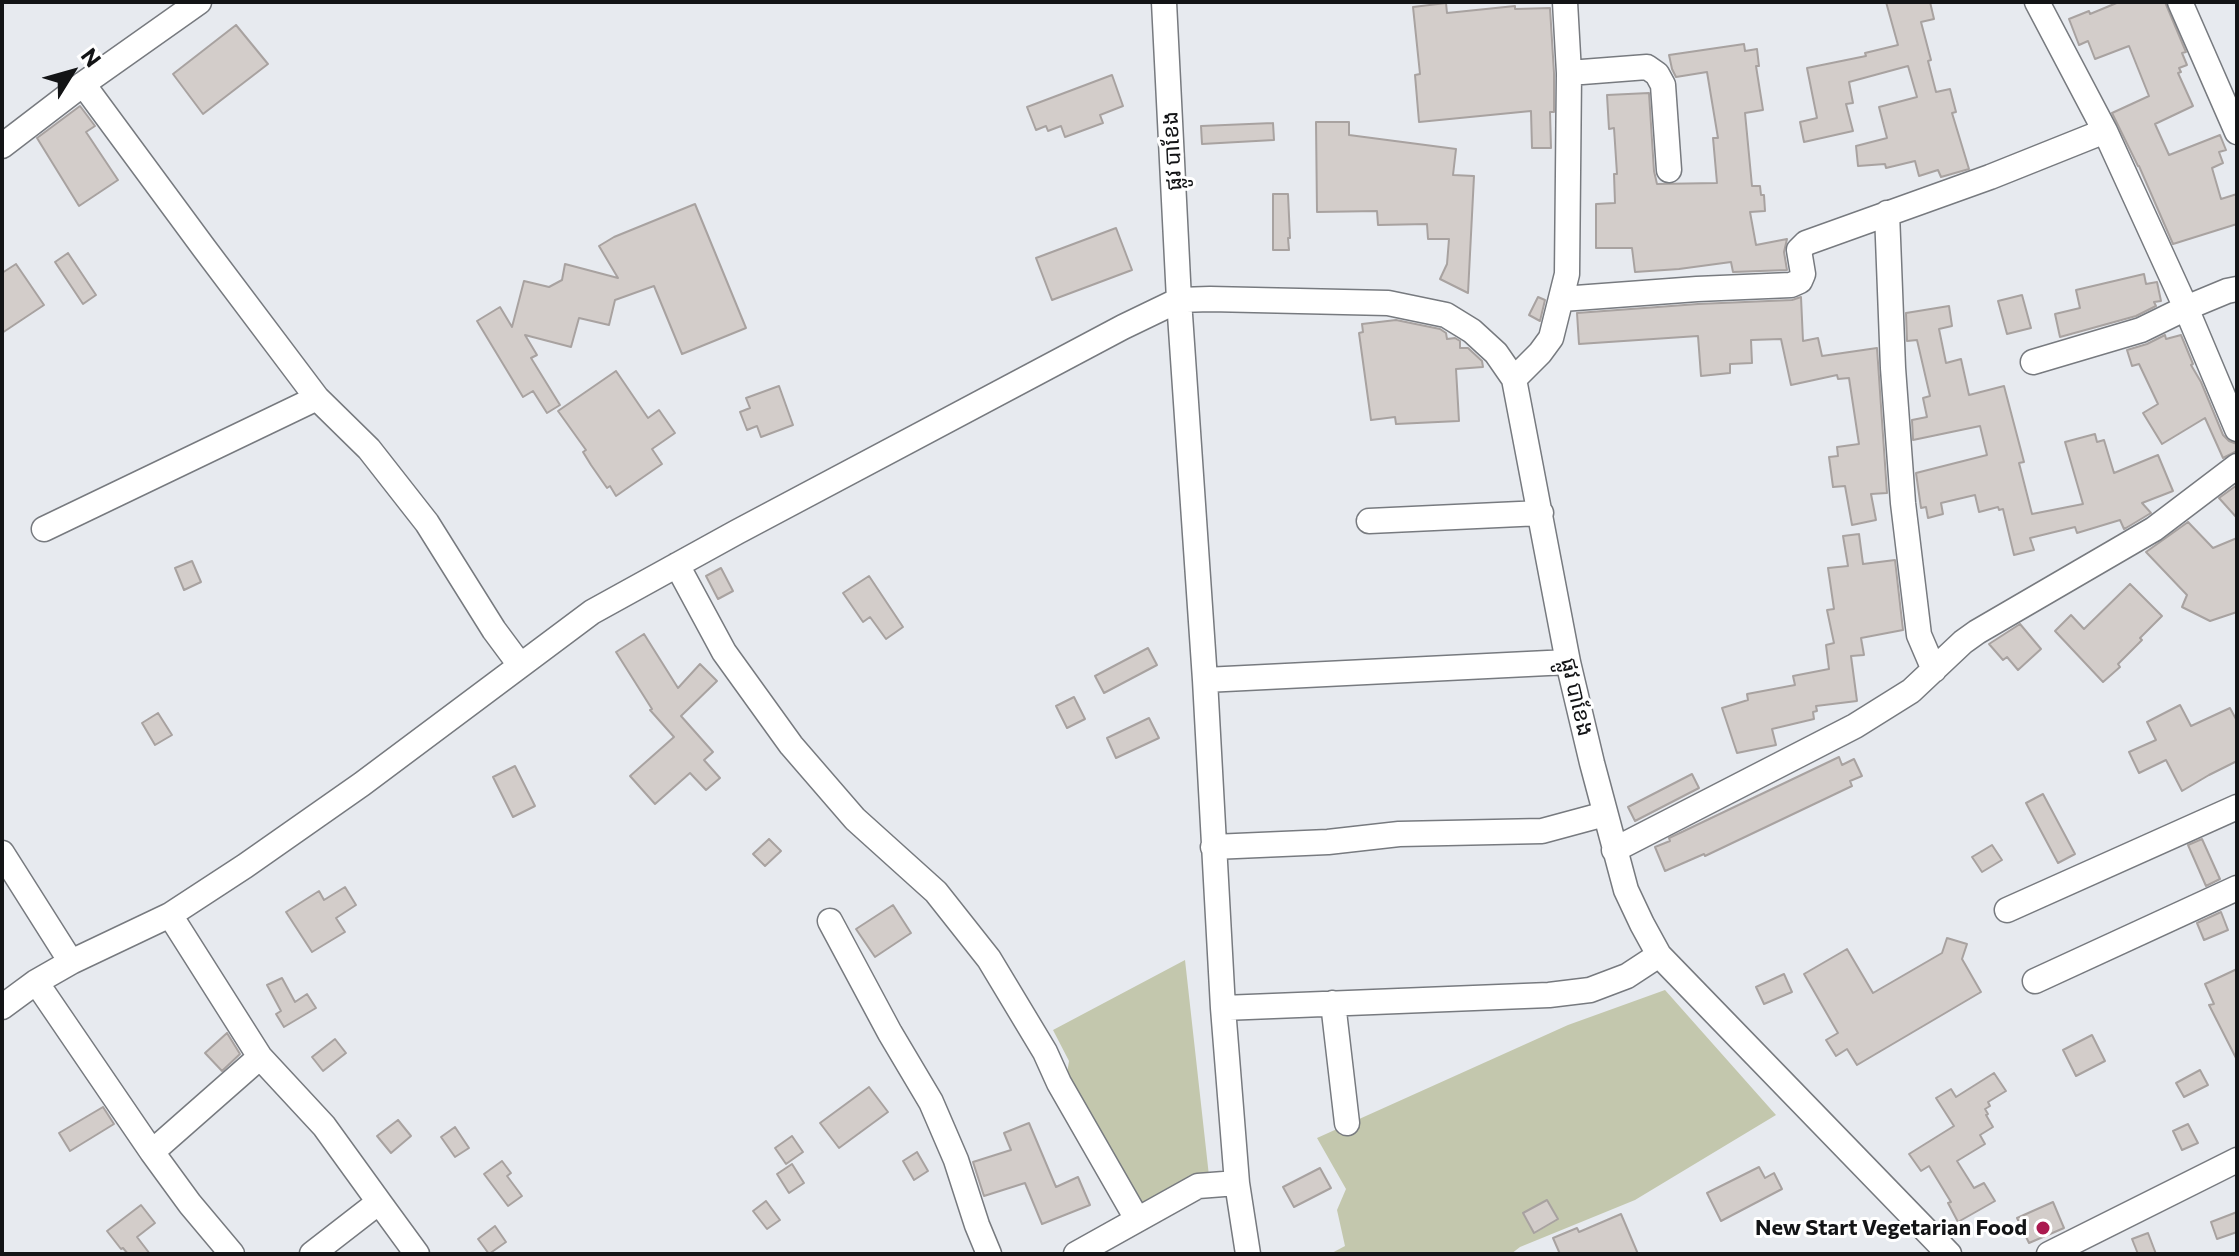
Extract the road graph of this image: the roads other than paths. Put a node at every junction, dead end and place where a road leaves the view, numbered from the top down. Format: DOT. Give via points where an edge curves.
graph roads {
  1 [pos="199,2"];
  2 [pos="1164,2"];
  3 [pos="1565,2"];
  4 [pos="2037,2"];
  5 [pos="2180,2"];
  6 [pos="1569,73"];
  7 [pos="83,84"];
  8 [pos="2105,131"];
  9 [pos="2237,132"];
  10 [pos="2,146"];
  11 [pos="1669,170"];
  12 [pos="1887,213"];
  13 [pos="2237,289"];
  14 [pos="1562,299"];
  15 [pos="1179,300"];
  16 [pos="2186,308"];
  17 [pos="2033,362"];
  18 [pos="1514,379"];
  19 [pos="317,398"];
  20 [pos="2237,429"];
  21 [pos="2237,466"];
  22 [pos="1541,513"];
  23 [pos="1369,521"];
  24 [pos="44,529"];
  25 [pos="677,565"];
  26 [pos="1568,662"];
  27 [pos="520,665"];
  28 [pos="1934,670"];
  29 [pos="1205,680"];
  30 [pos="2237,807"];
  31 [pos="1605,814"];
  32 [pos="1213,847"];
  33 [pos="1614,850"];
  34 [pos="2,853"];
  35 [pos="2237,888"];
  36 [pos="2007,910"];
  37 [pos="170,915"];
  38 [pos="830,921"];
  39 [pos="1659,955"];
  40 [pos="71,962"];
  41 [pos="2035,981"];
  42 [pos="36,982"];
  43 [pos="1333,1003"];
  44 [pos="2,1007"];
  45 [pos="1223,1008"];
  46 [pos="260,1057"];
  47 [pos="1347,1123"];
  48 [pos="152,1152"];
  49 [pos="2237,1160"];
  50 [pos="1237,1183"];
  51 [pos="379,1202"];
  52 [pos="1137,1219"];
  53 [pos="232,1254"];
  54 [pos="312,1254"];
  55 [pos="417,1254"];
  56 [pos="989,1254"];
  57 [pos="1076,1254"];
  58 [pos="1248,1254"];
  59 [pos="1949,1254"];
  60 [pos="2049,1254"];
  1 -- 7 [label="street"];
  2 -- 15 [label="street, ផ្លូវ បាខែង"];
  3 -- 6 [label="street"];
  4 -- 8 [label="street"];
  5 -- 9 [label="street"];
  6 -- 11 [label="street" via="1647,67 1657,74 1663,85"];
  6 -- 14 [label="street" via="1567,274"];
  7 -- 10 [label="street"];
  7 -- 19 [label="street"];
  8 -- 12 [label="street"];
  8 -- 16 [label="street"];
  12 -- 14 [label="street" via="1802,246 1803,274 1791,285"];
  12 -- 28 [label="street" via="1903,503 1919,635"];
  13 -- 16 [label="street"];
  14 -- 18 [label="street" via="1551,338"];
  15 -- 18 [label="street, ផ្លូវ បាខែង" via="1388,303 1446,315 1496,353"];
  15 -- 25 [label="street"];
  15 -- 29 [label="street, ផ្លូវ បាខែង"];
  16 -- 17 [label="street" via="2141,330"];
  16 -- 20 [label="street"];
  18 -- 22 [label="street, ផ្លូវ បាខែង"];
  19 -- 24 [label="street"];
  19 -- 27 [label="street" via="369,449 427,523"];
  21 -- 28 [label="street" via="2154,529 1977,632"];
  22 -- 23 [label="street"];
  22 -- 26 [label="street, ផ្លូវ បាខែង"];
  25 -- 27 [label="street" via="592,612"];
  25 -- 52 [label="street" via="724,652 791,745 855,819 936,892 989,959"];
  26 -- 29 [label="street"];
  26 -- 31 [label="street, ផ្លូវ បាខែង"];
  27 -- 37 [label="street" via="362,784"];
  28 -- 33 [label="street" via="1855,726"];
  29 -- 32 [label="street, ផ្លូវ បាខែង"];
  30 -- 36 [label="street"];
  31 -- 32 [label="street" via="1542,831"];
  31 -- 33 [label="street, ផ្លូវ បាខែង"];
  32 -- 45 [label="street, ផ្លូវ បាខែង"];
  33 -- 39 [label="street, ផ្លូវ បាខែង" via="1626,890"];
  34 -- 40 [label="street"];
  35 -- 41 [label="street"];
  37 -- 40 [label="street"];
  37 -- 46 [label="street"];
  38 -- 56 [label="street" via="931,1102"];
  39 -- 43 [label="street" via="1627,976 1590,990"];
  39 -- 59 [label="street, ផ្លូវ បាខែង"];
  40 -- 42 [label="street"];
  42 -- 44 [label="street"];
  42 -- 48 [label="street"];
  43 -- 45 [label="street"];
  43 -- 47 [label="street"];
  45 -- 50 [label="street, ផ្លូវ បាខែង"];
  46 -- 48 [label="street"];
  46 -- 51 [label="street" via="324,1126"];
  48 -- 53 [label="street"];
  49 -- 60 [label="street"];
  50 -- 52 [label="street" via="1198,1186"];
  50 -- 58 [label="street, ផ្លូវ បាខែង"];
  51 -- 54 [label="street"];
  51 -- 55 [label="street"];
  52 -- 57 [label="street"];
}
